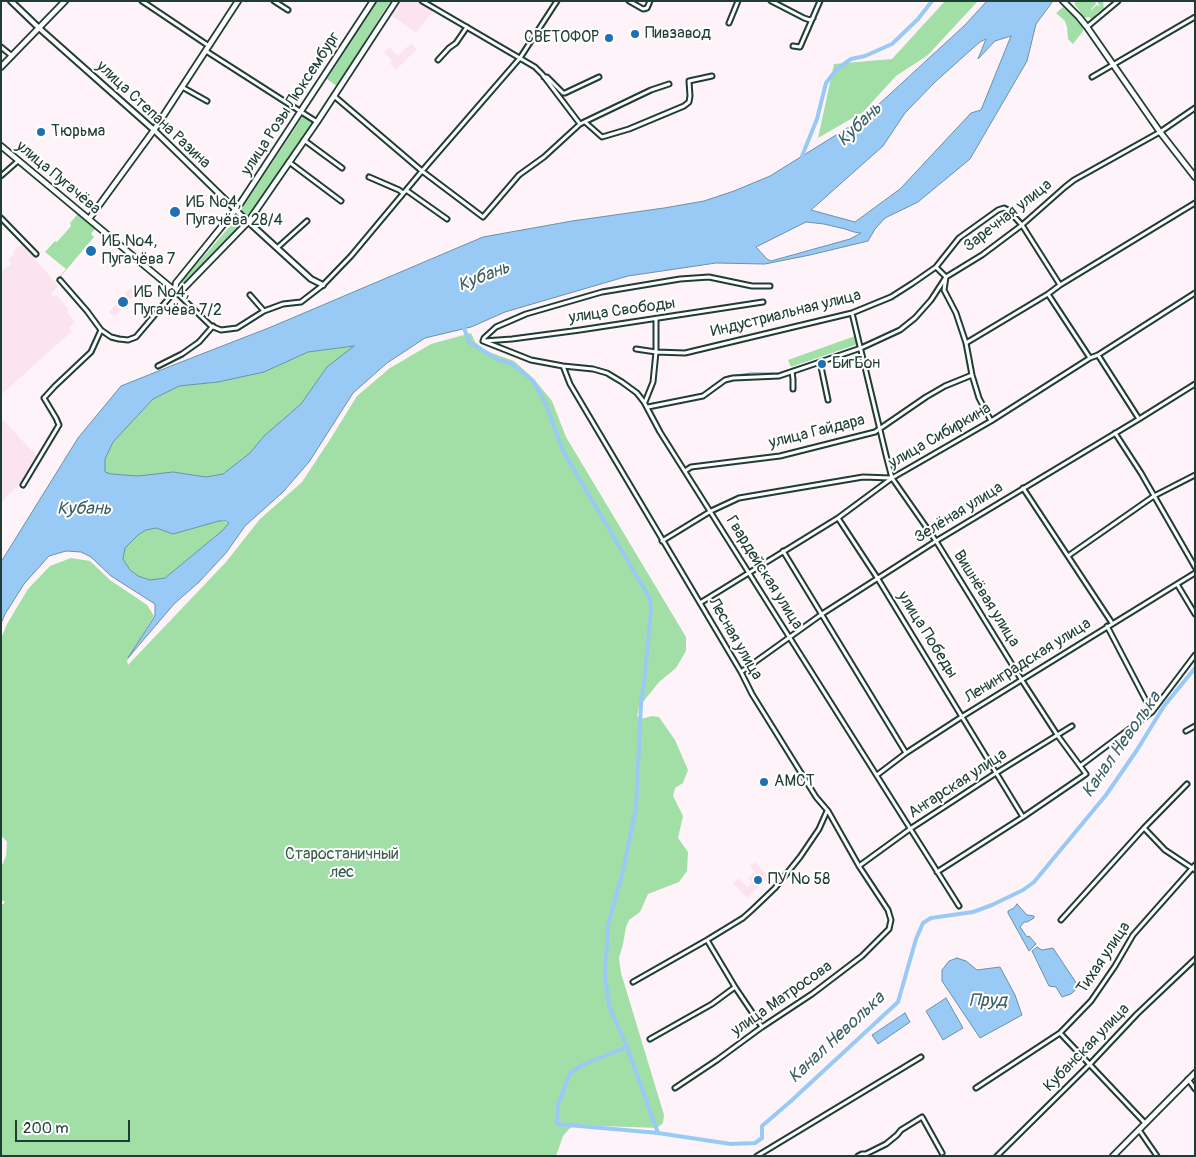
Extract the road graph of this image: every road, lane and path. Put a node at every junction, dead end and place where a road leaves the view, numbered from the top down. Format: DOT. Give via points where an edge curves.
graph roads {
  1 [pos="11,1"];
  2 [pos="65,1"];
  3 [pos="142,1"];
  4 [pos="238,1"];
  5 [pos="274,1"];
  6 [pos="373,1"];
  7 [pos="396,1"];
  8 [pos="422,1"];
  9 [pos="557,1"];
  10 [pos="628,1"];
  11 [pos="650,1"];
  12 [pos="738,1"];
  13 [pos="771,1"];
  14 [pos="820,1"];
  15 [pos="1063,1"];
  16 [pos="1118,1"];
  17 [pos="288,10"];
  18 [pos="1195,17"];
  19 [pos="813,18"];
  20 [pos="729,23"];
  21 [pos="467,27"];
  22 [pos="1086,27"];
  23 [pos="39,28"];
  24 [pos="793,46"];
  25 [pos="1,47"];
  26 [pos="207,49"];
  27 [pos="12,56"];
  28 [pos="520,58"];
  29 [pos="438,60"];
  30 [pos="1113,65"];
  31 [pos="1,67"];
  32 [pos="712,76"];
  33 [pos="544,77"];
  34 [pos="599,77"];
  35 [pos="1092,77"];
  36 [pos="669,84"];
  37 [pos="182,86"];
  38 [pos="334,96"];
  39 [pos="207,101"];
  40 [pos="1195,108"];
  41 [pos="301,112"];
  42 [pos="317,122"];
  43 [pos="585,122"];
  44 [pos="580,124"];
  45 [pos="154,130"];
  46 [pos="1160,132"];
  47 [pos="304,140"];
  48 [pos="1,146"];
  49 [pos="18,161"];
  50 [pos="290,162"];
  51 [pos="342,168"];
  52 [pos="422,171"];
  53 [pos="1,176"];
  54 [pos="369,177"];
  55 [pos="1195,178"];
  56 [pos="406,190"];
  57 [pos="403,193"];
  58 [pos="341,201"];
  59 [pos="1195,202"];
  60 [pos="236,210"];
  61 [pos="1,218"];
  62 [pos="88,219"];
  63 [pos="446,219"];
  64 [pos="307,221"];
  65 [pos="248,222"];
  66 [pos="1022,225"];
  67 [pos="277,248"];
  68 [pos="36,254"];
  69 [pos="936,267"];
  70 [pos="946,277"];
  71 [pos="60,280"];
  72 [pos="323,285"];
  73 [pos="1060,285"];
  74 [pos="770,286"];
  75 [pos="176,291"];
  76 [pos="1195,293"];
  77 [pos="1048,294"];
  78 [pos="250,295"];
  79 [pos="763,302"];
  80 [pos="264,311"];
  81 [pos="852,313"];
  82 [pos="656,319"];
  83 [pos="213,326"];
  84 [pos="101,330"];
  85 [pos="483,341"];
  86 [pos="966,343"];
  87 [pos="861,348"];
  88 [pos="636,349"];
  89 [pos="656,352"];
  90 [pos="1098,355"];
  91 [pos="1090,358"];
  92 [pos="820,362"];
  93 [pos="158,366"];
  94 [pos="563,366"];
  95 [pos="792,372"];
  96 [pos="972,375"];
  97 [pos="1195,384"];
  98 [pos="793,389"];
  99 [pos="828,400"];
  100 [pos="644,402"];
  101 [pos="648,407"];
  102 [pos="1140,419"];
  103 [pos="991,421"];
  104 [pos="879,428"];
  105 [pos="1115,433"];
  106 [pos="685,471"];
  107 [pos="1195,475"];
  108 [pos="892,478"];
  109 [pos="22,486"];
  110 [pos="1023,488"];
  111 [pos="1154,496"];
  112 [pos="711,511"];
  113 [pos="838,518"];
  114 [pos="662,540"];
  115 [pos="936,541"];
  116 [pos="783,551"];
  117 [pos="1068,556"];
  118 [pos="1195,567"];
  119 [pos="749,572"];
  120 [pos="1195,573"];
  121 [pos="878,579"];
  122 [pos="1177,584"];
  123 [pos="700,603"];
  124 [pos="822,614"];
  125 [pos="1195,614"];
  126 [pos="1112,624"];
  127 [pos="1107,626"];
  128 [pos="789,637"];
  129 [pos="1195,655"];
  130 [pos="741,672"];
  131 [pos="1021,679"];
  132 [pos="1152,712"];
  133 [pos="962,716"];
  134 [pos="1072,726"];
  135 [pos="1195,726"];
  136 [pos="1186,731"];
  137 [pos="1058,736"];
  138 [pos="906,754"];
  139 [pos="1080,766"];
  140 [pos="996,773"];
  141 [pos="877,775"];
  142 [pos="1187,784"];
  143 [pos="828,811"];
  144 [pos="1023,817"];
  145 [pos="1144,828"];
  146 [pos="910,829"];
  147 [pos="859,866"];
  148 [pos="1194,868"];
  149 [pos="937,872"];
  150 [pos="959,906"];
  151 [pos="891,920"];
  152 [pos="1061,920"];
  153 [pos="707,940"];
  154 [pos="1195,959"];
  155 [pos="633,982"];
  156 [pos="735,987"];
  157 [pos="762,1027"];
  158 [pos="1060,1033"];
  159 [pos="650,1040"];
  160 [pos="921,1057"];
  161 [pos="1090,1064"];
  162 [pos="1195,1072"];
  163 [pos="1188,1079"];
  164 [pos="675,1088"];
  165 [pos="976,1088"];
  166 [pos="1195,1089"];
  167 [pos="1145,1123"];
  168 [pos="1139,1130"];
  169 [pos="942,1153"];
  170 [pos="757,1156"];
  171 [pos="858,1156"];
  172 [pos="997,1156"];
  173 [pos="1112,1156"];
  174 [pos="1157,1156"];
  1 -- 23 [label="street, улица Степана Разина"];
  2 -- 23 [label="main road"];
  3 -- 26 [label="street"];
  4 -- 26 [label="main road"];
  5 -- 17 [label="street"];
  6 -- 41 [label="main road, улица Розы Люксембург"];
  7 -- 38 [label="main road, улица Розы Люксембург"];
  8 -- 21 [label="street"];
  9 -- 28 [label="street"];
  10 -- 11 [label="street" via="643,9"];
  12 -- 20 [label="street"];
  13 -- 19 [label="street" via="804,18"];
  14 -- 19 [label="street"];
  15 -- 22 [label="main road"];
  16 -- 22 [label="street"];
  18 -- 30 [label="street"];
  19 -- 24 [label="street" via="800,47"];
  21 -- 28 [label="street"];
  21 -- 29 [label="street"];
  22 -- 30 [label="main road"];
  23 -- 27 [label="main road"];
  23 -- 45 [label="street, улица Степана Разина"];
  25 -- 27 [label="street"];
  26 -- 37 [label="main road"];
  26 -- 41 [label="street"];
  27 -- 31 [label="main road"];
  28 -- 33 [label="street"];
  28 -- 52 [label="street"];
  30 -- 35 [label="street"];
  30 -- 46 [label="main road"];
  32 -- 43 [label="street" via="689,81 689,102 684,106 629,129 602,137"];
  33 -- 34 [label="street" via="565,93"];
  33 -- 44 [label="street"];
  36 -- 43 [label="street"];
  37 -- 39 [label="street"];
  37 -- 45 [label="main road"];
  38 -- 42 [label="main road, улица Розы Люксембург"];
  38 -- 52 [label="street"];
  40 -- 46 [label="street, Заречная улица"];
  41 -- 42 [label="street"];
  41 -- 60 [label="main road, улица Розы Люксембург"];
  42 -- 47 [label="main road, улица Розы Люксембург"];
  43 -- 44 [label="street"];
  44 -- 52 [label="street" via="520,175 483,217"];
  45 -- 60 [label="street, улица Степана Разина"];
  45 -- 62 [label="main road"];
  46 -- 55 [label="main road"];
  46 -- 66 [label="street, Заречная улица" via="1074,180"];
  47 -- 50 [label="main road, улица Розы Люксембург"];
  47 -- 51 [label="street, улица Розы Люксембург"];
  48 -- 49 [label="main road, улица Пугачёва"];
  49 -- 53 [label="street"];
  49 -- 62 [label="main road, улица Пугачёва"];
  50 -- 58 [label="street, улица Розы Люксембург"];
  50 -- 65 [label="main road, улица Розы Люксембург"];
  52 -- 56 [label="street"];
  54 -- 57 [label="street"];
  56 -- 57 [label="street"];
  56 -- 63 [label="street"];
  57 -- 72 [label="street"];
  59 -- 73 [label="street"];
  60 -- 65 [label="street, улица Степана Разина"];
  60 -- 75 [label="main road, улица Розы Люксембург" via="176,283"];
  61 -- 68 [label="street"];
  62 -- 75 [label="main road, улица Пугачёва"];
  64 -- 67 [label="street"];
  65 -- 67 [label="street, улица Степана Разина"];
  65 -- 75 [label="main road, улица Розы Люксембург" via="183,289"];
  66 -- 69 [label="street, Индустриальная улица" via="1008,210 998,210 959,238"];
  66 -- 70 [label="street, Заречная улица"];
  66 -- 73 [label="street, Индустриальная улица"];
  67 -- 72 [label="street, улица Степана Разина"];
  69 -- 70 [label="street"];
  69 -- 81 [label="street, Индустриальная улица" via="891,297"];
  70 -- 86 [label="street" via="944,290"];
  70 -- 87 [label="street, Заречная улица" via="915,318 900,330"];
  71 -- 84 [label="street"];
  72 -- 80 [label="street" via="301,302"];
  73 -- 77 [label="street"];
  74 -- 85 [label="street" via="752,286 709,277 602,292 526,314 496,327"];
  75 -- 83 [label="street, улица Пугачёва"];
  75 -- 84 [label="street, улица Розы Люксембург" via="136,337 119,339"];
  76 -- 90 [label="street, улица Сибиркина"];
  77 -- 86 [label="street"];
  77 -- 91 [label="street"];
  78 -- 80 [label="street"];
  79 -- 82 [label="street, улица Свободы"];
  80 -- 83 [label="street" via="238,328 221,330"];
  81 -- 87 [label="street, Вишнёвая улица"];
  81 -- 89 [label="street, Индустриальная улица" via="685,353"];
  82 -- 85 [label="street, улица Свободы"];
  82 -- 89 [label="street"];
  83 -- 93 [label="street" via="199,342"];
  84 -- 109 [label="street" via="91,352 44,398 58,425"];
  85 -- 94 [label="street, Гвардейская улица" via="531,360"];
  86 -- 96 [label="street"];
  87 -- 92 [label="street, Заречная улица"];
  87 -- 104 [label="street, Вишнёвая улица"];
  88 -- 89 [label="street, Индустриальная улица"];
  89 -- 100 [label="street" via="653,382"];
  90 -- 91 [label="street, улица Сибиркина"];
  90 -- 102 [label="street"];
  91 -- 103 [label="street, улица Сибиркина"];
  92 -- 95 [label="street, Заречная улица"];
  92 -- 99 [label="street"];
  94 -- 100 [label="street, Гвардейская улица" via="607,373"];
  94 -- 114 [label="street, Лесная улица" via="570,384"];
  95 -- 98 [label="street"];
  95 -- 101 [label="street, Заречная улица" via="779,376 733,378 703,396"];
  96 -- 103 [label="street"];
  96 -- 104 [label="street, улица Гайдара" via="926,396"];
  97 -- 102 [label="street, Зелёная улица"];
  100 -- 101 [label="street, Гвардейская улица"];
  101 -- 106 [label="street, Гвардейская улица"];
  102 -- 105 [label="street, Зелёная улица"];
  103 -- 108 [label="street, улица Сибиркина"];
  104 -- 106 [label="street, улица Гайдара" via="875,432 780,456 691,467"];
  104 -- 108 [label="street, Вишнёвая улица"];
  105 -- 110 [label="street, Зелёная улица"];
  105 -- 111 [label="street"];
  106 -- 112 [label="street, Гвардейская улица"];
  107 -- 111 [label="street"];
  108 -- 112 [label="street" via="863,477 747,496"];
  108 -- 113 [label="street, улица Сибиркина"];
  108 -- 115 [label="street, Вишнёвая улица"];
  110 -- 115 [label="street, Зелёная улица"];
  110 -- 117 [label="street"];
  111 -- 117 [label="street"];
  111 -- 118 [label="street"];
  112 -- 114 [label="street"];
  112 -- 119 [label="street, Гвардейская улица"];
  113 -- 116 [label="street, улица Сибиркина"];
  113 -- 121 [label="street, улица Победы"];
  114 -- 123 [label="street, Лесная улица"];
  115 -- 121 [label="street, Зелёная улица"];
  115 -- 131 [label="street, Вишнёвая улица"];
  116 -- 119 [label="street, улица Сибиркина"];
  116 -- 124 [label="street"];
  117 -- 126 [label="street"];
  119 -- 123 [label="street, улица Сибиркина"];
  119 -- 128 [label="street, Гвардейская улица"];
  120 -- 122 [label="street, Ленинградская улица"];
  121 -- 124 [label="street, Зелёная улица"];
  121 -- 133 [label="street, улица Победы"];
  122 -- 125 [label="street"];
  122 -- 126 [label="street, Ленинградская улица"];
  123 -- 130 [label="street, Лесная улица"];
  124 -- 128 [label="street, Зелёная улица"];
  124 -- 138 [label="street"];
  126 -- 127 [label="street, Ленинградская улица"];
  127 -- 131 [label="street, Ленинградская улица"];
  127 -- 132 [label="street"];
  128 -- 130 [label="street, Зелёная улица"];
  128 -- 141 [label="street, Гвардейская улица"];
  129 -- 132 [label="street"];
  130 -- 143 [label="street, Лесная улица" via="816,797"];
  131 -- 133 [label="street, Ленинградская улица"];
  131 -- 137 [label="street, Вишнёвая улица"];
  132 -- 139 [label="street"];
  133 -- 138 [label="street, Ленинградская улица"];
  133 -- 140 [label="street, улица Победы"];
  134 -- 137 [label="street, Ангарская улица"];
  135 -- 136 [label="street"];
  137 -- 139 [label="street, Вишнёвая улица"];
  137 -- 140 [label="street, Ангарская улица"];
  138 -- 141 [label="street, Ленинградская улица"];
  139 -- 144 [label="street, Вишнёвая улица" via="1086,774"];
  140 -- 144 [label="street, улица Победы"];
  140 -- 146 [label="street, Ангарская улица"];
  141 -- 146 [label="street, Гвардейская улица"];
  142 -- 145 [label="street"];
  143 -- 147 [label="street, Лесная улица"];
  143 -- 153 [label="street" via="805,850 775,888 742,918"];
  144 -- 149 [label="street"];
  145 -- 148 [label="street" via="1165,850"];
  145 -- 152 [label="street"];
  146 -- 147 [label="street, Ангарская улица"];
  146 -- 149 [label="street, Гвардейская улица"];
  147 -- 151 [label="street, Лесная улица" via="888,910"];
  148 -- 158 [label="street, Тихая улица" via="1133,935 1091,1001"];
  149 -- 150 [label="street, Гвардейская улица"];
  151 -- 157 [label="street, улица Матросова" via="889,929 862,956"];
  153 -- 155 [label="street"];
  153 -- 156 [label="street"];
  154 -- 161 [label="street, Кубанская улица"];
  156 -- 157 [label="street"];
  156 -- 159 [label="street"];
  157 -- 164 [label="street, улица Матросова"];
  158 -- 161 [label="street"];
  158 -- 165 [label="street, Тихая улица"];
  160 -- 170 [label="street"];
  161 -- 167 [label="street"];
  161 -- 172 [label="street, Кубанская улица"];
  162 -- 163 [label="main road"];
  163 -- 166 [label="street"];
  163 -- 167 [label="main road"];
  167 -- 168 [label="main road"];
  168 -- 173 [label="main road"];
  168 -- 174 [label="street"];
  169 -- 171 [label="street" via="922,1117 886,1144"];
}
